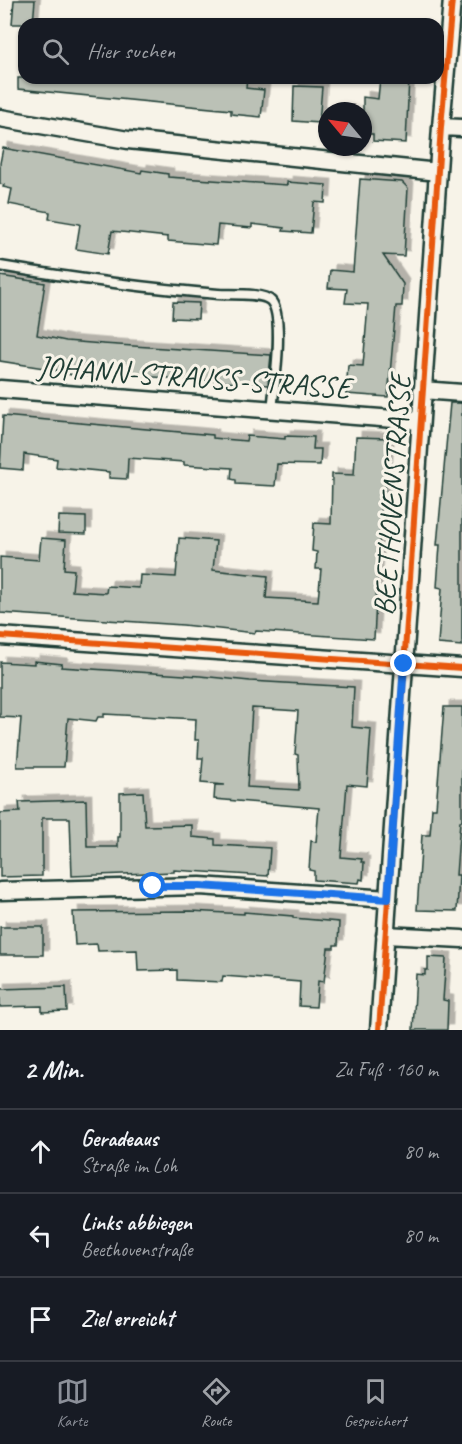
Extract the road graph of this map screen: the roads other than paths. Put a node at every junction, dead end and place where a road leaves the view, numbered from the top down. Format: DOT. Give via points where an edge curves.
graph roads {
  1 [pos="452,0"];
  2 [pos="0,118"];
  3 [pos="441,127"];
  4 [pos="462,128"];
  5 [pos="438,172"];
  6 [pos="0,266"];
  7 [pos="0,389"];
  8 [pos="422,390"];
  9 [pos="462,393"];
  10 [pos="272,410"];
  11 [pos="420,422"];
  12 [pos="0,636"];
  13 [pos="404,664"];
  14 [pos="462,668"];
  15 [pos="0,891"];
  16 [pos="388,899"];
  17 [pos="386,935"];
  18 [pos="462,939"];
  19 [pos="379,1030"];
  1 -- 3 [label="street, BEETHOVENSTRASSE"];
  2 -- 5 [label="street" via="128,140"];
  3 -- 4 [label="street"];
  3 -- 5 [label="street, BEETHOVENSTRASSE"];
  5 -- 8 [label="street, BEETHOVENSTRASSE"];
  6 -- 10 [label="lane" via="166,290 259,295 271,301 279,346"];
  7 -- 10 [label="street, JOHANN-STRAUSS-STRASSE"];
  8 -- 9 [label="street"];
  8 -- 11 [label="street, BEETHOVENSTRASSE"];
  10 -- 11 [label="street, JOHANN-STRAUSS-STRASSE"];
  11 -- 13 [label="street, BEETHOVENSTRASSE"];
  12 -- 13 [label="street"];
  13 -- 14 [label="street"];
  13 -- 16 [label="street, BEETHOVENSTRASSE"];
  15 -- 16 [label="street" via="200,886"];
  16 -- 17 [label="street, BEETHOVENSTRASSE"];
  17 -- 18 [label="street"];
  17 -- 19 [label="street, BEETHOVENSTRASSE"];
}
